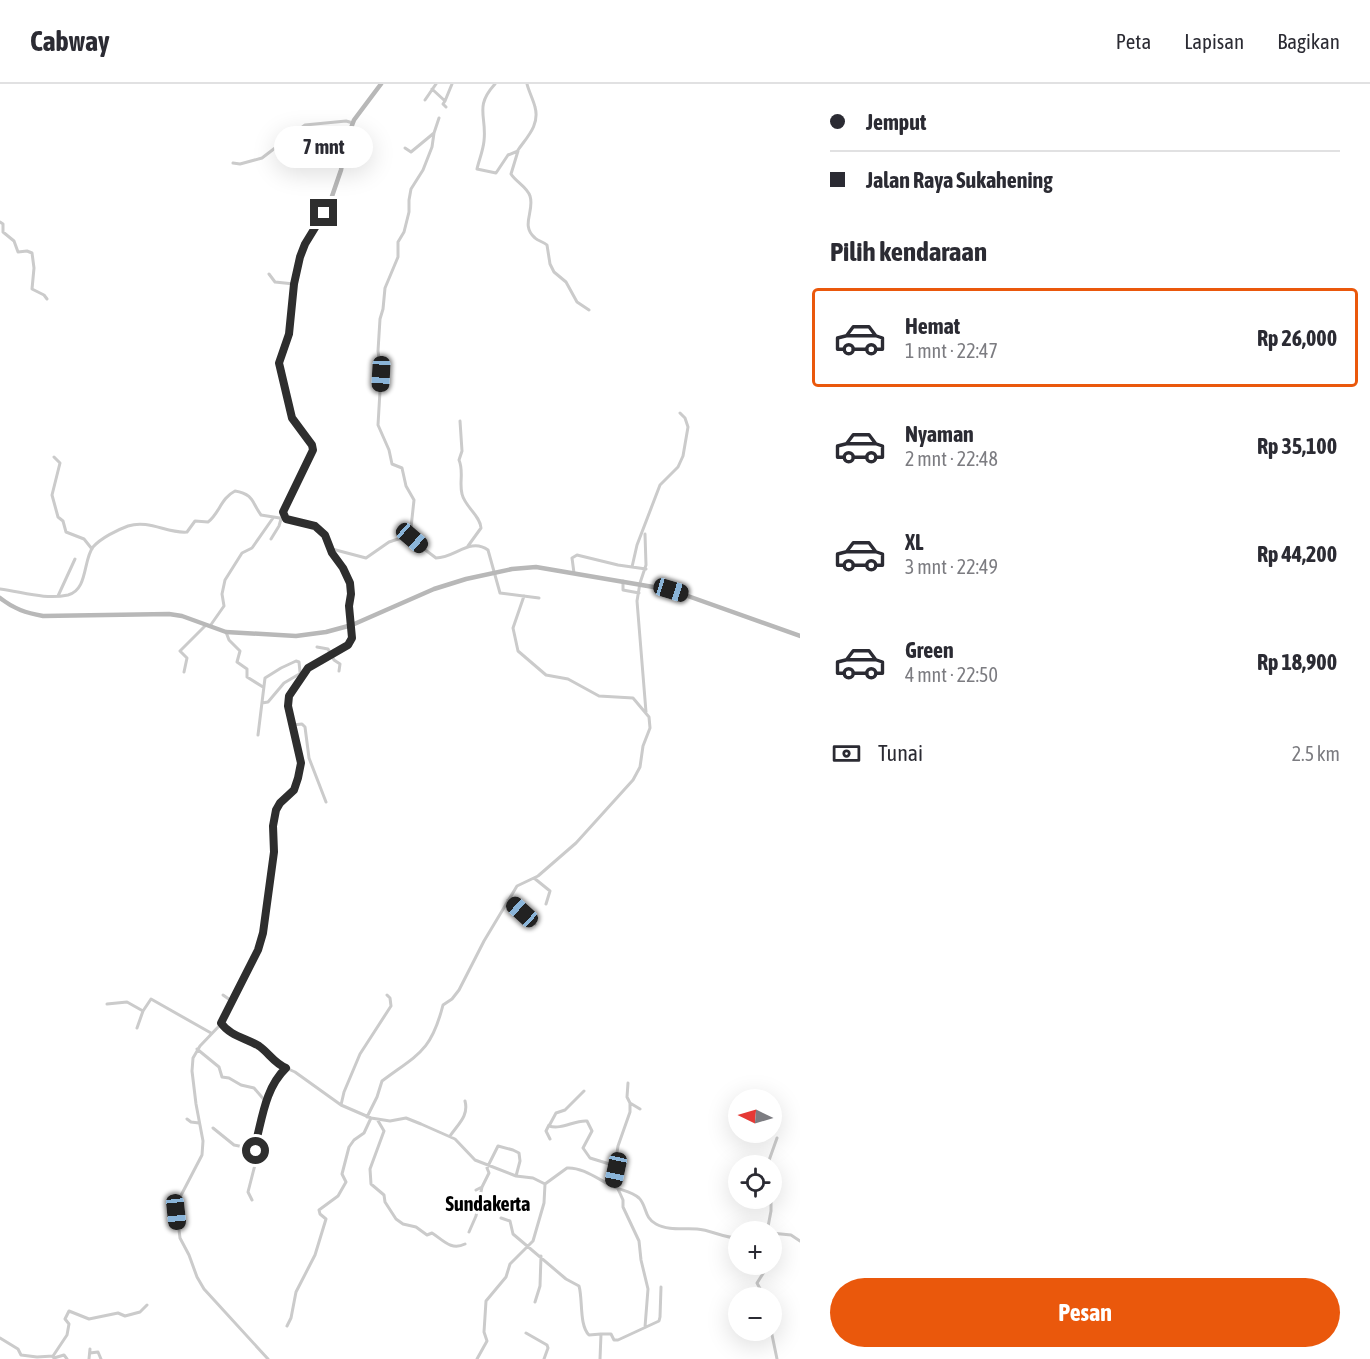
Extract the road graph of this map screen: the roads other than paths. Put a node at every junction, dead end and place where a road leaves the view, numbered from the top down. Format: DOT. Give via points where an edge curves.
graph roads {
  1 [pos="381,84"];
  2 [pos="436,84"];
  3 [pos="452,84"];
  4 [pos="495,84"];
  5 [pos="527,84"];
  6 [pos="432,89"];
  7 [pos="425,100"];
  8 [pos="445,101"];
  9 [pos="446,107"];
  10 [pos="439,118"];
  11 [pos="353,123"];
  12 [pos="434,134"];
  13 [pos="405,148"];
  14 [pos="518,150"];
  15 [pos="233,163"];
  16 [pos="0,222"];
  17 [pos="269,274"];
  18 [pos="294,284"];
  19 [pos="47,299"];
  20 [pos="589,310"];
  21 [pos="680,413"];
  22 [pos="460,421"];
  23 [pos="54,457"];
  24 [pos="273,518"];
  25 [pos="284,519"];
  26 [pos="645,534"];
  27 [pos="410,537"];
  28 [pos="271,539"];
  29 [pos="468,546"];
  30 [pos="330,548"];
  31 [pos="92,549"];
  32 [pos="75,559"];
  33 [pos="632,567"];
  34 [pos="646,569"];
  35 [pos="495,573"];
  36 [pos="574,573"];
  37 [pos="623,581"];
  38 [pos="640,583"];
  39 [pos="0,589"];
  40 [pos="639,593"];
  41 [pos="58,596"];
  42 [pos="524,596"];
  43 [pos="0,598"];
  44 [pos="539,598"];
  45 [pos="352,625"];
  46 [pos="207,627"];
  47 [pos="226,632"];
  48 [pos="800,636"];
  49 [pos="317,647"];
  50 [pos="332,653"];
  51 [pos="339,671"];
  52 [pos="184,672"];
  53 [pos="301,673"];
  54 [pos="263,687"];
  55 [pos="262,703"];
  56 [pos="646,714"];
  57 [pos="293,725"];
  58 [pos="258,735"];
  59 [pos="326,802"];
  60 [pos="534,878"];
  61 [pos="508,900"];
  62 [pos="546,904"];
  63 [pos="535,924"];
  64 [pos="223,994"];
  65 [pos="387,995"];
  66 [pos="233,1002"];
  67 [pos="106,1004"];
  68 [pos="143,1011"];
  69 [pos="221,1024"];
  70 [pos="137,1028"];
  71 [pos="211,1033"];
  72 [pos="197,1049"];
  73 [pos="286,1068"];
  74 [pos="628,1083"];
  75 [pos="584,1091"];
  76 [pos="465,1101"];
  77 [pos="266,1102"];
  78 [pos="630,1103"];
  79 [pos="341,1105"];
  80 [pos="640,1109"];
  81 [pos="369,1118"];
  82 [pos="187,1119"];
  83 [pos="377,1119"];
  84 [pos="199,1123"];
  85 [pos="549,1125"];
  86 [pos="213,1128"];
  87 [pos="450,1136"];
  88 [pos="550,1139"];
  89 [pos="254,1149"];
  90 [pos="488,1165"];
  91 [pos="616,1166"];
  92 [pos="516,1176"];
  93 [pos="545,1184"];
  94 [pos="612,1186"];
  95 [pos="482,1187"];
  96 [pos="618,1189"];
  97 [pos="476,1190"];
  98 [pos="252,1200"];
  99 [pos="501,1218"];
  100 [pos="469,1232"];
  101 [pos="782,1234"];
  102 [pos="728,1237"];
  103 [pos="800,1241"];
  104 [pos="465,1244"];
  105 [pos="529,1247"];
  106 [pos="540,1256"];
  107 [pos="661,1287"];
  108 [pos="536,1302"];
  109 [pos="147,1305"];
  110 [pos="287,1326"];
  111 [pos="645,1327"];
  112 [pos="526,1334"];
  113 [pos="601,1334"];
  114 [pos="0,1338"];
  115 [pos="773,1341"];
  116 [pos="52,1357"];
  117 [pos="67,1359"];
  118 [pos="89,1359"];
  119 [pos="101,1359"];
  120 [pos="268,1359"];
  121 [pos="477,1359"];
  122 [pos="544,1359"];
  123 [pos="600,1359"];
  124 [pos="777,1359"];
  1 -- 11 [label="main road"];
  2 -- 6 [label="street"];
  3 -- 8 [label="street"];
  4 -- 14 [label="street" via="487,93 482,111 484,140 477,169 496,173 506,157"];
  5 -- 14 [label="street" via="536,122"];
  6 -- 7 [label="street"];
  6 -- 8 [label="street"];
  8 -- 9 [label="street"];
  10 -- 12 [label="street"];
  11 -- 15 [label="street" via="305,125 262,158"];
  11 -- 18 [label="main road" via="329,206 305,244"];
  12 -- 13 [label="street" via="411,152"];
  12 -- 27 [label="street" via="423,170 411,189 398,257 385,288 378,354 378,425 392,465 402,468 413,498"];
  14 -- 20 [label="street" via="511,174 530,194 529,229 547,245 554,272 566,282 577,302"];
  16 -- 19 [label="street" via="18,252 33,253 32,290"];
  17 -- 18 [label="street" via="275,282"];
  18 -- 25 [label="main road" via="289,334 279,365 292,418 313,450 284,509"];
  21 -- 33 [label="street" via="688,427 683,456 660,485"];
  22 -- 29 [label="street" via="461,491 481,528"];
  23 -- 31 [label="street" via="60,464 52,495 58,517 66,532 84,539"];
  24 -- 25 [label="street"];
  24 -- 31 [label="street" via="260,514 255,502 242,492 233,492 211,520 195,521 189,532 131,525"];
  24 -- 46 [label="street" via="230,571 222,594 224,606"];
  25 -- 28 [label="street"];
  25 -- 30 [label="main road" via="321,529"];
  26 -- 34 [label="street"];
  27 -- 29 [label="street" via="435,558 450,556"];
  27 -- 30 [label="street" via="389,542 366,558"];
  29 -- 35 [label="street" via="487,548"];
  30 -- 45 [label="main road" via="350,583"];
  31 -- 41 [label="street" via="77,588"];
  32 -- 41 [label="street"];
  33 -- 34 [label="street"];
  33 -- 36 [label="street" via="575,555"];
  34 -- 38 [label="street"];
  35 -- 36 [label="main road" via="536,567"];
  35 -- 42 [label="street" via="500,593"];
  35 -- 45 [label="main road" via="442,586"];
  36 -- 37 [label="main road"];
  37 -- 38 [label="main road"];
  37 -- 40 [label="street" via="623,590"];
  38 -- 40 [label="street"];
  38 -- 48 [label="main road" via="684,594"];
  39 -- 41 [label="street"];
  40 -- 56 [label="street" via="639,648"];
  42 -- 44 [label="street"];
  42 -- 56 [label="street" via="513,629 518,650 530,662 546,675 568,679 599,696 632,697"];
  43 -- 46 [label="main road" via="19,610 43,616 180,616"];
  45 -- 47 [label="main road" via="296,636"];
  45 -- 50 [label="street" via="350,643"];
  46 -- 47 [label="main road"];
  46 -- 52 [label="street" via="180,651 187,657"];
  47 -- 54 [label="street" via="240,651 237,662 247,669 247,676"];
  49 -- 50 [label="street"];
  50 -- 51 [label="street" via="340,664"];
  50 -- 53 [label="street"];
  53 -- 54 [label="street" via="299,662 294,662 265,678"];
  53 -- 55 [label="street"];
  53 -- 57 [label="street" via="287,699"];
  54 -- 55 [label="street"];
  55 -- 58 [label="street"];
  56 -- 60 [label="street" via="650,728 633,780 576,843"];
  57 -- 59 [label="street" via="305,727 309,758"];
  57 -- 66 [label="street" via="301,763 298,778 294,790 276,810 263,933"];
  60 -- 61 [label="street" via="517,886"];
  60 -- 62 [label="street" via="550,892"];
  61 -- 63 [label="street"];
  61 -- 81 [label="street" via="459,990 443,1005 429,1042 406,1065 382,1081"];
  64 -- 66 [label="street"];
  65 -- 79 [label="street" via="391,1006 360,1054"];
  66 -- 69 [label="street"];
  67 -- 68 [label="street" via="127,1002"];
  68 -- 70 [label="street"];
  68 -- 71 [label="street" via="151,999"];
  69 -- 71 [label="street"];
  69 -- 73 [label="street"];
  71 -- 72 [label="street"];
  72 -- 77 [label="street" via="219,1067 222,1077 254,1088"];
  72 -- 84 [label="street" via="191,1064"];
  73 -- 77 [label="street" via="277,1077"];
  73 -- 79 [label="street"];
  74 -- 78 [label="street"];
  75 -- 85 [label="street" via="557,1113"];
  76 -- 87 [label="street" via="465,1114"];
  77 -- 89 [label="street"];
  78 -- 80 [label="street"];
  78 -- 91 [label="street"];
  79 -- 81 [label="street"];
  81 -- 83 [label="street"];
  81 -- 110 [label="street" via="364,1133 349,1147 342,1174 346,1182 341,1193 319,1210 326,1219 315,1255 296,1292"];
  82 -- 84 [label="street"];
  83 -- 87 [label="street" via="407,1119"];
  83 -- 104 [label="street" via="384,1131 370,1169 371,1184 384,1195 400,1222 427,1235 432,1233 447,1245"];
  84 -- 120 [label="street" via="202,1155 176,1205 180,1238 204,1289"];
  85 -- 88 [label="street" via="546,1131"];
  85 -- 91 [label="street" via="557,1128 587,1121 592,1131 583,1149 590,1158"];
  86 -- 89 [label="street" via="234,1144"];
  87 -- 90 [label="street" via="473,1160"];
  89 -- 98 [label="street" via="258,1155 250,1178 248,1194"];
  90 -- 92 [label="street"];
  90 -- 92 [label="street" via="498,1146 513,1150 520,1157"];
  90 -- 95 [label="street" via="489,1173"];
  91 -- 94 [label="street"];
  92 -- 93 [label="street"];
  93 -- 94 [label="street" via="571,1167"];
  93 -- 105 [label="street" via="538,1225"];
  94 -- 96 [label="street"];
  95 -- 97 [label="street"];
  95 -- 100 [label="street"];
  96 -- 102 [label="street" via="641,1200 647,1216 660,1226 699,1229"];
  96 -- 111 [label="street" via="639,1241 648,1289"];
  99 -- 105 [label="street" via="510,1221 513,1234"];
  101 -- 103 [label="street"];
  105 -- 106 [label="street"];
  105 -- 121 [label="street" via="510,1264 506,1277 487,1299 487,1341"];
  106 -- 108 [label="street"];
  106 -- 113 [label="street" via="579,1286 586,1332"];
  107 -- 111 [label="street" via="660,1319"];
  109 -- 116 [label="street" via="140,1312 125,1316 118,1313 89,1319 69,1311 65,1319 69,1324 67,1335"];
  111 -- 113 [label="street" via="616,1341 611,1334"];
  112 -- 122 [label="street" via="547,1345"];
  113 -- 123 [label="street"];
  114 -- 116 [label="street" via="21,1355"];
  115 -- 124 [label="street"];
  116 -- 117 [label="street"];
  118 -- 119 [label="street" via="90,1351 98,1352"];
}
